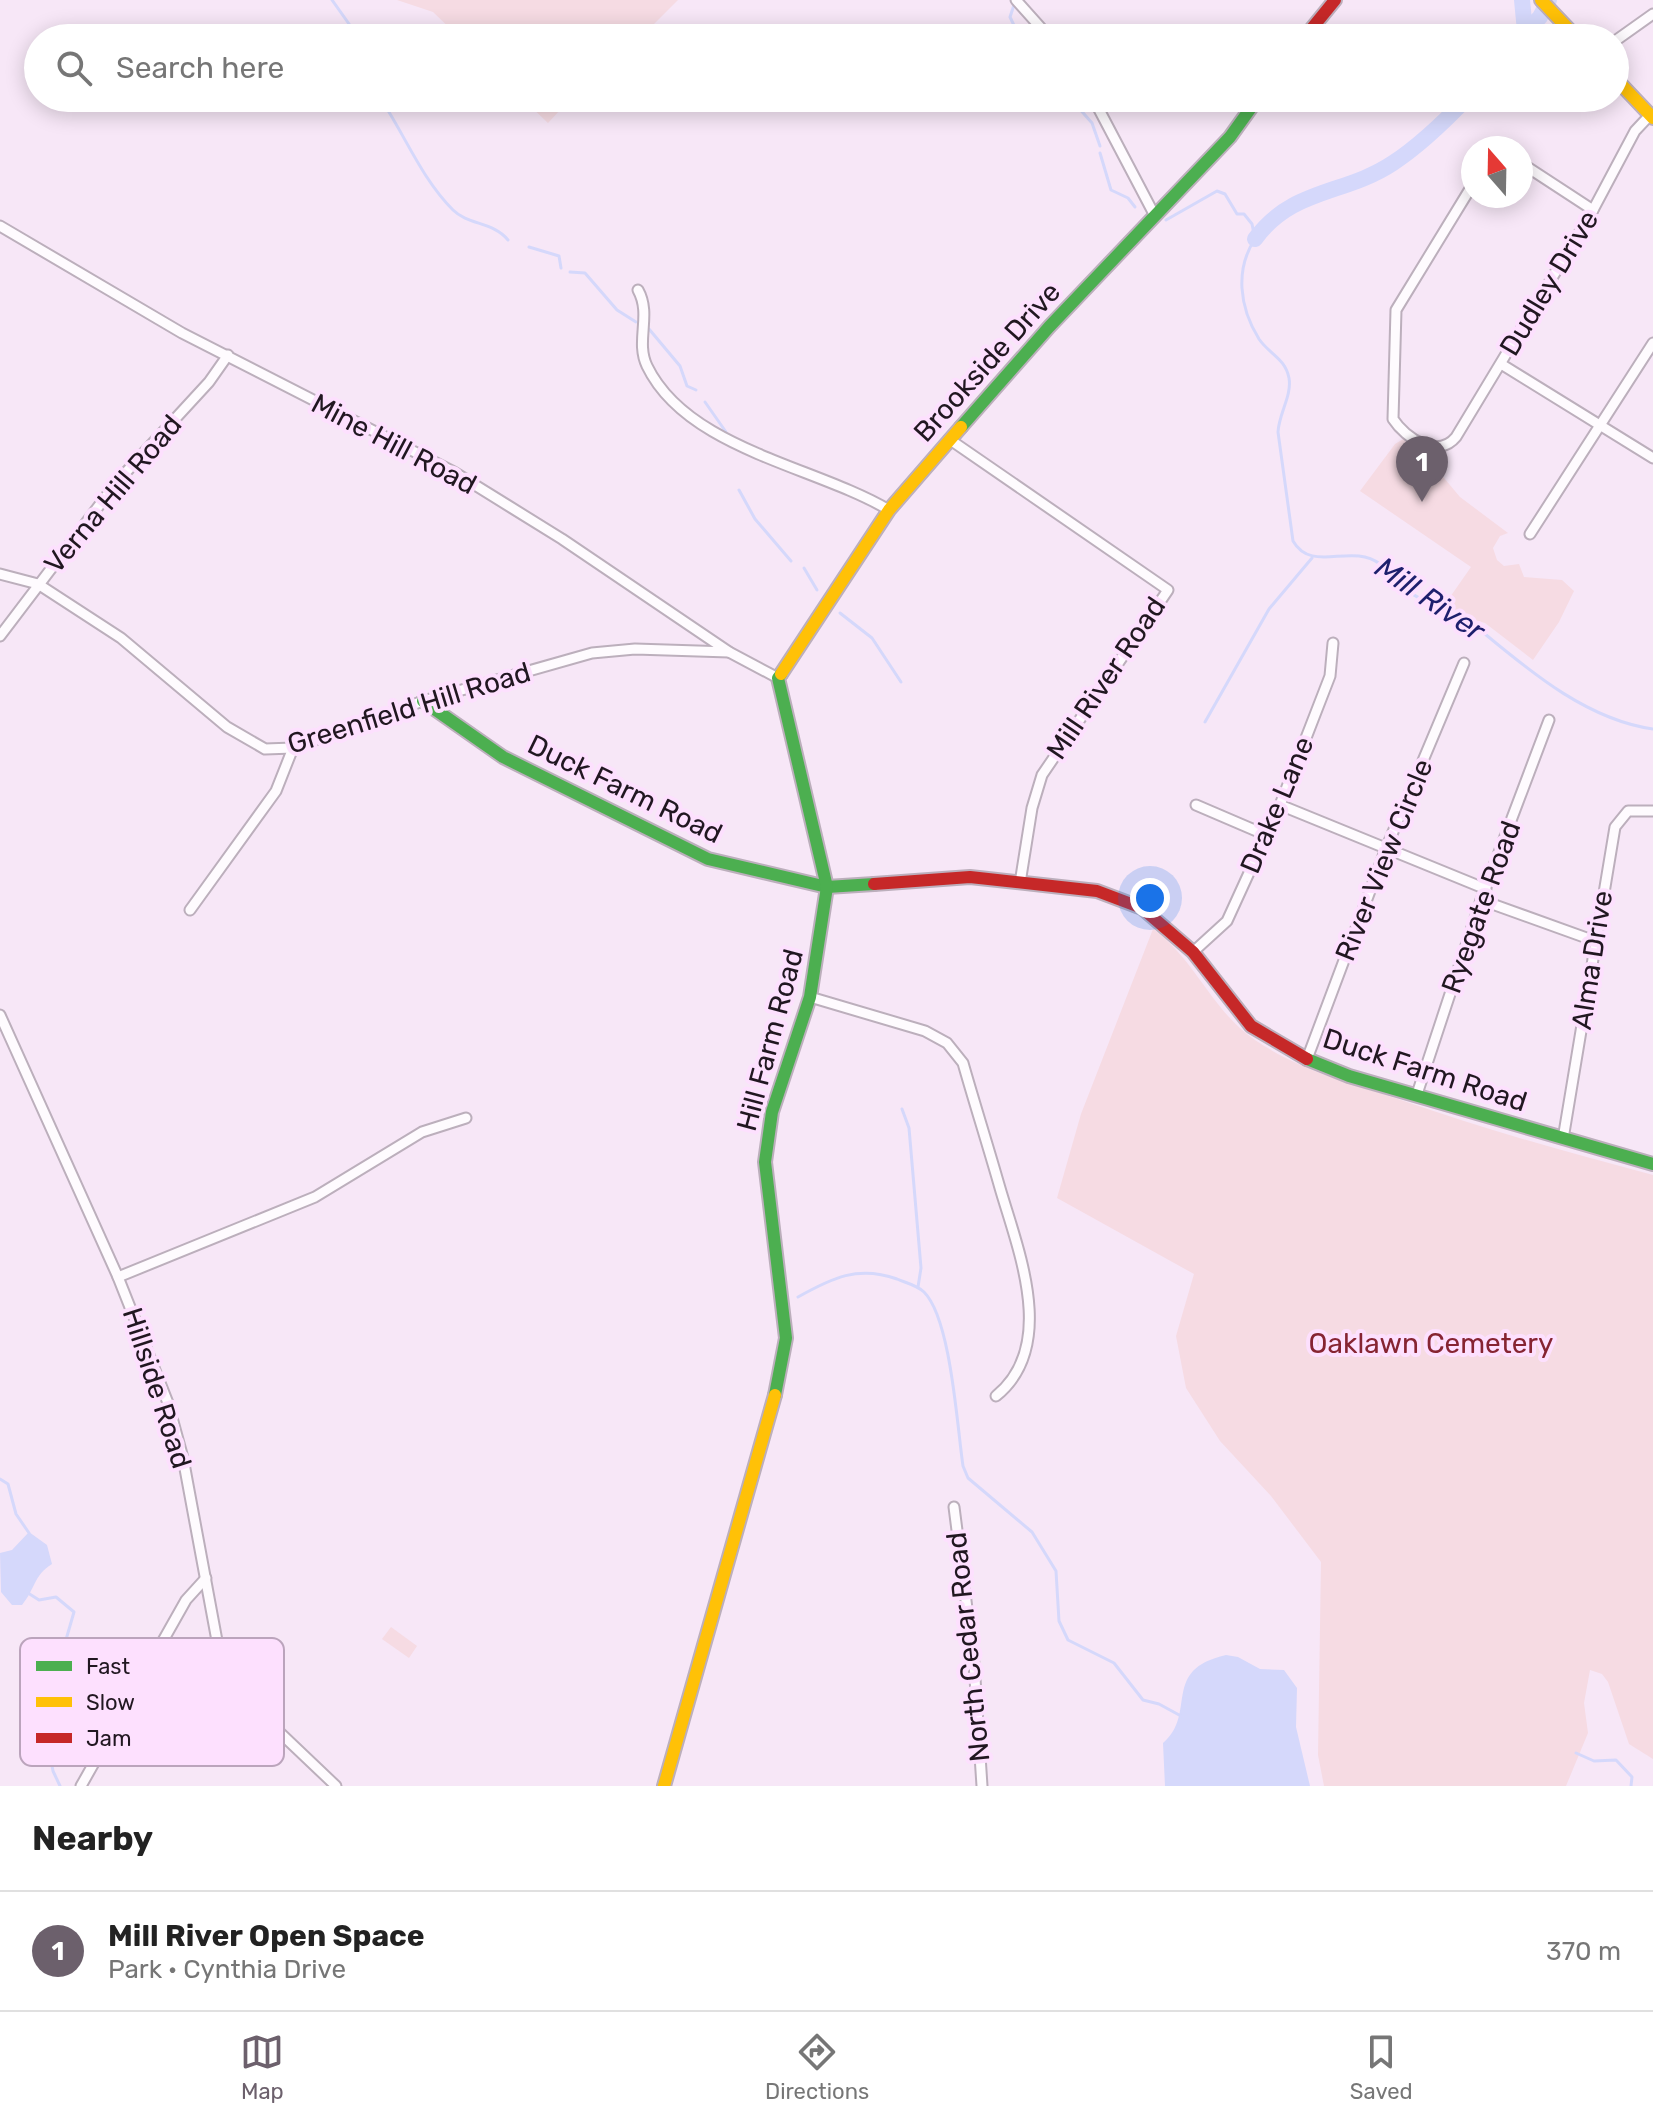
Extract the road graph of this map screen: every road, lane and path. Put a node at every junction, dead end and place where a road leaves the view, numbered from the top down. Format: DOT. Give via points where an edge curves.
graph roads {
  1 [pos="1016,0"];
  2 [pos="1335,0"];
  3 [pos="1541,0"];
  4 [pos="1653,14"];
  5 [pos="1037,24"];
  6 [pos="1315,24"];
  7 [pos="1564,24"];
  8 [pos="1629,31"];
  9 [pos="1629,93"];
  10 [pos="1100,112"];
  11 [pos="1248,112"];
  12 [pos="1652,117"];
  13 [pos="1533,171"];
  14 [pos="1461,204"];
  15 [pos="1593,210"];
  16 [pos="1155,216"];
  17 [pos="0,226"];
  18 [pos="638,290"];
  19 [pos="1653,343"];
  20 [pos="228,355"];
  21 [pos="1501,364"];
  22 [pos="1600,428"];
  23 [pos="949,439"];
  24 [pos="1653,458"];
  25 [pos="889,510"];
  26 [pos="1530,534"];
  27 [pos="0,574"];
  28 [pos="38,584"];
  29 [pos="0,636"];
  30 [pos="1333,643"];
  31 [pos="729,652"];
  32 [pos="1464,663"];
  33 [pos="778,678"];
  34 [pos="423,701"];
  35 [pos="1549,720"];
  36 [pos="293,748"];
  37 [pos="1196,805"];
  38 [pos="1280,805"];
  39 [pos="1653,811"];
  40 [pos="1266,835"];
  41 [pos="1385,851"];
  42 [pos="1020,883"];
  43 [pos="827,887"];
  44 [pos="1486,889"];
  45 [pos="1481,900"];
  46 [pos="190,910"];
  47 [pos="1595,941"];
  48 [pos="1193,952"];
  49 [pos="810,997"];
  50 [pos="0,1015"];
  51 [pos="1307,1059"];
  52 [pos="1417,1094"];
  53 [pos="466,1118"];
  54 [pos="1563,1139"];
  55 [pos="1653,1164"];
  56 [pos="118,1277"];
  57 [pos="996,1396"];
  58 [pos="954,1507"];
  59 [pos="206,1578"];
  60 [pos="165,1638"];
  61 [pos="215,1638"];
  62 [pos="284,1737"];
  63 [pos="92,1766"];
  64 [pos="81,1786"];
  65 [pos="336,1786"];
  66 [pos="664,1786"];
  67 [pos="982,1786"];
  1 -- 5 [label="street"];
  2 -- 6 [label="main road"];
  3 -- 7 [label="main road"];
  4 -- 8 [label="street"];
  9 -- 12 [label="main road"];
  10 -- 16 [label="street"];
  11 -- 16 [label="main road, Brookside Drive"];
  12 -- 15 [label="street, Dudley Drive" via="1635,131"];
  13 -- 15 [label="street"];
  14 -- 21 [label="street, Dudley Drive" via="1396,310 1393,419 1427,446 1442,448 1456,437"];
  15 -- 21 [label="street, Dudley Drive"];
  16 -- 23 [label="main road, Brookside Drive"];
  17 -- 20 [label="street, Mine Hill Road"];
  18 -- 25 [label="street" via="646,306 641,343 645,363 681,410 759,455 849,487"];
  19 -- 22 [label="street"];
  20 -- 28 [label="street, Verna Hill Road" via="117,482"];
  20 -- 31 [label="street, Mine Hill Road" via="454,472"];
  21 -- 22 [label="street"];
  22 -- 24 [label="street"];
  22 -- 26 [label="street"];
  23 -- 25 [label="main road, Brookside Drive"];
  23 -- 42 [label="street, Mill River Road" via="1168,590 1042,775"];
  25 -- 33 [label="main road, Brookside Drive"];
  27 -- 28 [label="street, Greenfield Hill Road"];
  28 -- 29 [label="street, Verna Hill Road"];
  28 -- 36 [label="street, Greenfield Hill Road" via="121,638 244,739 265,749"];
  30 -- 38 [label="street, Drake Lane" via="1330,676"];
  31 -- 33 [label="street, Mine Hill Road"];
  31 -- 34 [label="street, Greenfield Hill Road" via="592,653"];
  32 -- 41 [label="street, River View Circle"];
  33 -- 43 [label="main road, Hill Farm Road"];
  34 -- 36 [label="street, Greenfield Hill Road"];
  34 -- 43 [label="main road, Duck Farm Road" via="503,757 708,859"];
  35 -- 44 [label="street, Ryegate Road"];
  36 -- 46 [label="street" via="276,791"];
  37 -- 40 [label="street"];
  38 -- 40 [label="street, Drake Lane"];
  38 -- 41 [label="street"];
  39 -- 47 [label="street, Alma Drive" via="1633,810 1616,824"];
  40 -- 48 [label="street, Drake Lane" via="1227,921"];
  41 -- 44 [label="street"];
  41 -- 51 [label="street, River View Circle"];
  42 -- 43 [label="main road, Duck Farm Road" via="970,877"];
  42 -- 48 [label="main road, Duck Farm Road" via="1097,891 1142,908"];
  43 -- 49 [label="main road, Hill Farm Road"];
  44 -- 45 [label="street, Ryegate Road"];
  45 -- 47 [label="street"];
  45 -- 52 [label="street, Ryegate Road"];
  47 -- 54 [label="street, Alma Drive"];
  48 -- 51 [label="main road, Duck Farm Road" via="1251,1026"];
  49 -- 57 [label="street" via="925,1031 947,1043 963,1063 1027,1285 1026,1348 1008,1386"];
  49 -- 66 [label="main road, Hill Farm Road" via="772,1112 765,1162 786,1338 772,1408"];
  50 -- 56 [label="street, Hillside Road"];
  51 -- 52 [label="main road, Duck Farm Road"];
  52 -- 54 [label="main road, Duck Farm Road"];
  53 -- 56 [label="street" via="422,1132 315,1197"];
  54 -- 55 [label="main road, Duck Farm Road"];
  56 -- 59 [label="street, Hillside Road" via="168,1403"];
  58 -- 67 [label="street, North Cedar Road"];
  59 -- 60 [label="street"];
  59 -- 61 [label="street, Hillside Road"];
  62 -- 65 [label="street, Hillside Road"];
  63 -- 64 [label="street"];
}
